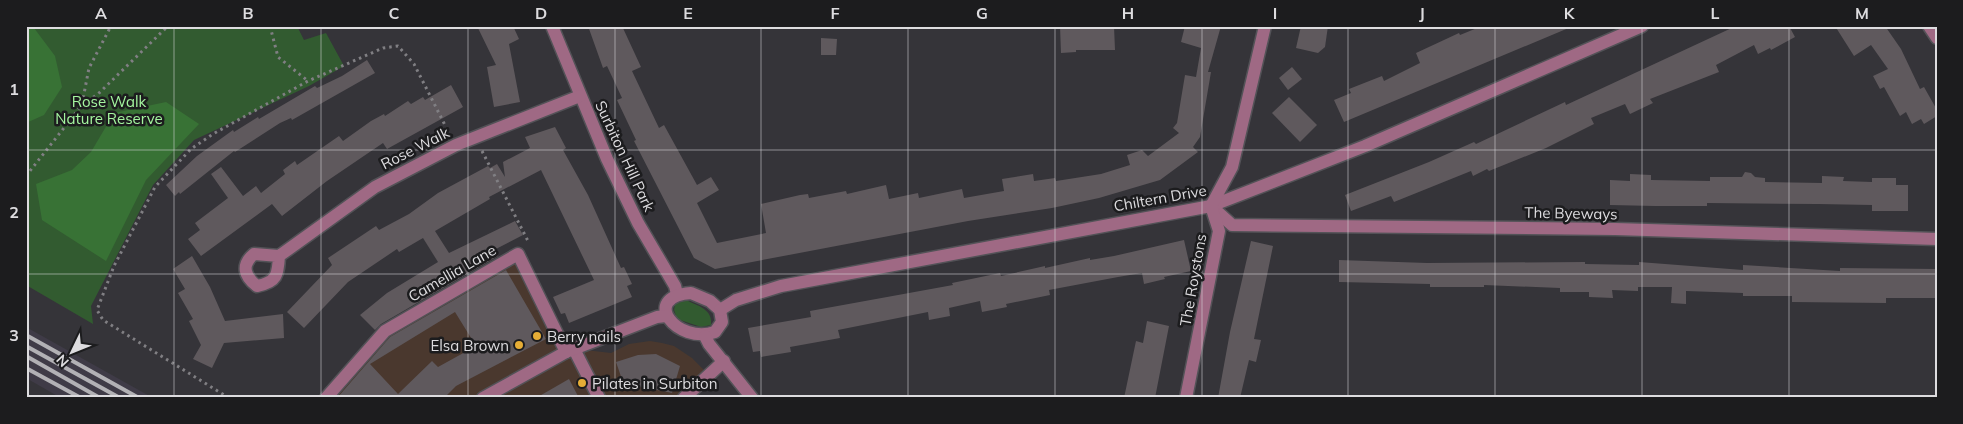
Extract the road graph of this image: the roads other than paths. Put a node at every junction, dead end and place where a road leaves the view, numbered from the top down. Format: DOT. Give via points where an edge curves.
graph roads {
  1 [pos="552,26"];
  2 [pos="1265,26"];
  3 [pos="1642,26"];
  4 [pos="1929,26"];
  5 [pos="1937,38"];
  6 [pos="580,96"];
  7 [pos="1211,206"];
  8 [pos="1937,239"];
  9 [pos="279,256"];
  10 [pos="677,294"];
  11 [pos="720,310"];
  12 [pos="666,316"];
  13 [pos="705,336"];
  14 [pos="570,351"];
  15 [pos="724,361"];
  16 [pos="326,398"];
  17 [pos="483,398"];
  18 [pos="599,398"];
  19 [pos="684,398"];
  20 [pos="752,398"];
  21 [pos="1186,398"];
  1 -- 6 [label="street, Surbiton Hill Park"];
  2 -- 7 [label="street" via="1232,167"];
  3 -- 7 [label="street, Chiltern Drive" via="1365,146"];
  4 -- 5 [label="street"];
  6 -- 9 [label="street, Rose Walk" via="456,145 375,187"];
  6 -- 10 [label="street, Surbiton Hill Park" via="638,223"];
  7 -- 8 [label="street, The Byeways" via="1232,225 1615,229"];
  7 -- 11 [label="street, Chiltern Drive" via="781,286 736,300"];
  7 -- 21 [label="street, The Roystons" via="1219,231"];
  10 -- 11 [label="street" via="702,296"];
  10 -- 12 [label="street" via="666,304"];
  11 -- 13 [label="street" via="722,322 715,332"];
  12 -- 13 [label="street" via="677,328"];
  12 -- 14 [label="street"];
  13 -- 15 [label="street"];
  14 -- 16 [label="street, Camellia Lane" via="518,254 385,331"];
  14 -- 17 [label="street"];
  14 -- 18 [label="street, Camellia Lane"];
  15 -- 19 [label="street"];
  15 -- 20 [label="street"];
}
